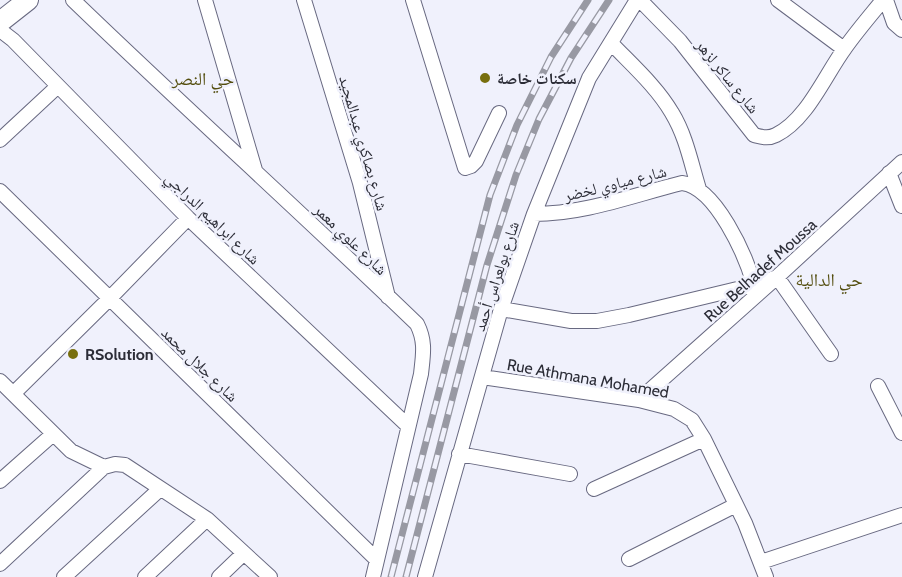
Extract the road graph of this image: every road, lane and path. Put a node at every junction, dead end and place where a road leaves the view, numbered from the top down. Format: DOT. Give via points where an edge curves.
graph roads {
  1 [pos="28,0"];
  2 [pos="73,0"];
  3 [pos="205,0"];
  4 [pos="304,0"];
  5 [pos="413,0"];
  6 [pos="639,0"];
  7 [pos="778,0"];
  8 [pos="884,0"];
  9 [pos="0,22"];
  10 [pos="0,30"];
  11 [pos="902,30"];
  12 [pos="610,43"];
  13 [pos="844,49"];
  14 [pos="58,86"];
  15 [pos="500,112"];
  16 [pos="0,140"];
  17 [pos="902,162"];
  18 [pos="255,170"];
  19 [pos="889,173"];
  20 [pos="699,189"];
  21 [pos="0,191"];
  22 [pos="902,206"];
  23 [pos="534,214"];
  24 [pos="188,218"];
  25 [pos="777,277"];
  26 [pos="754,285"];
  27 [pos="388,297"];
  28 [pos="110,298"];
  29 [pos="501,309"];
  30 [pos="831,354"];
  31 [pos="482,376"];
  32 [pos="0,381"];
  33 [pos="878,386"];
  34 [pos="14,393"];
  35 [pos="639,400"];
  36 [pos="408,426"];
  37 [pos="902,433"];
  38 [pos="52,435"];
  39 [pos="704,439"];
  40 [pos="459,454"];
  41 [pos="105,467"];
  42 [pos="2,474"];
  43 [pos="570,474"];
  44 [pos="160,489"];
  45 [pos="594,489"];
  46 [pos="736,505"];
  47 [pos="902,515"];
  48 [pos="207,519"];
  49 [pos="243,554"];
  50 [pos="629,559"];
  51 [pos="377,560"];
  52 [pos="761,562"];
  53 [pos="0,564"];
  54 [pos="64,577"];
  55 [pos="145,577"];
  56 [pos="219,577"];
  57 [pos="270,577"];
  58 [pos="373,577"];
  59 [pos="425,577"];
  60 [pos="766,577"];
  1 -- 9 [label="street"];
  2 -- 18 [label="street, شارع علوي معمر" via="186,110"];
  3 -- 18 [label="street"];
  4 -- 27 [label="street, شارع بصاكري عبدالمجيد" via="360,183"];
  5 -- 15 [label="street" via="465,168 476,161"];
  6 -- 12 [label="street, شارع بولعراس أحمد"];
  6 -- 13 [label="street, شارع ساكر لزهر" via="680,41 754,135 766,138 785,130 801,114"];
  7 -- 13 [label="street"];
  8 -- 11 [label="street" via="894,23"];
  8 -- 13 [label="street, شارع ساكر لزهر"];
  10 -- 14 [label="street, شارع ابراهيم الدراجي"];
  12 -- 20 [label="street" via="672,112"];
  12 -- 23 [label="street, شارع بولعراس أحمد" via="585,87"];
  14 -- 16 [label="street"];
  14 -- 24 [label="street, شارع ابراهيم الدراجي"];
  17 -- 19 [label="street, Rue Belhadef Moussa"];
  18 -- 27 [label="street, شارع علوي معمر"];
  19 -- 22 [label="street"];
  19 -- 25 [label="street, Rue Belhadef Moussa"];
  20 -- 23 [label="street, شارع مياوي لخضر" via="682,183 597,206"];
  20 -- 26 [label="street" via="736,241"];
  21 -- 28 [label="street, شارع جلال محمد"];
  23 -- 29 [label="street, شارع بولعراس أحمد"];
  24 -- 28 [label="street"];
  24 -- 36 [label="street, شارع ابراهيم الدراجي"];
  25 -- 26 [label="street"];
  25 -- 30 [label="street"];
  25 -- 35 [label="street, Rue Belhadef Moussa"];
  26 -- 29 [label="street" via="597,321 571,321"];
  27 -- 36 [label="street, شارع علوي معمر" via="417,324 423,336 421,374"];
  28 -- 34 [label="street"];
  28 -- 51 [label="street, شارع جلال محمد"];
  29 -- 31 [label="street, شارع بولعراس أحمد"];
  31 -- 35 [label="street, Rue Athmana Mohamed"];
  31 -- 40 [label="street, شارع بولعراس أحمد"];
  32 -- 34 [label="street"];
  33 -- 37 [label="street"];
  34 -- 38 [label="street"];
  35 -- 39 [label="street, Rue Athmana Mohamed" via="674,409 692,420"];
  36 -- 51 [label="street, شارع علوي معمر"];
  38 -- 41 [label="street" via="71,451"];
  38 -- 42 [label="street"];
  39 -- 45 [label="street"];
  39 -- 46 [label="street, Rue Athmana Mohamed"];
  40 -- 43 [label="street"];
  40 -- 59 [label="street, شارع بولعراس أحمد"];
  41 -- 44 [label="street" via="125,465"];
  41 -- 53 [label="street"];
  44 -- 48 [label="street"];
  44 -- 54 [label="street"];
  46 -- 50 [label="street"];
  46 -- 52 [label="street, Rue Athmana Mohamed"];
  47 -- 52 [label="street"];
  48 -- 49 [label="street"];
  48 -- 55 [label="street"];
  49 -- 56 [label="street"];
  49 -- 57 [label="street"];
  51 -- 58 [label="street, شارع علوي معمر"];
  52 -- 60 [label="street, Rue Athmana Mohamed"];
}
